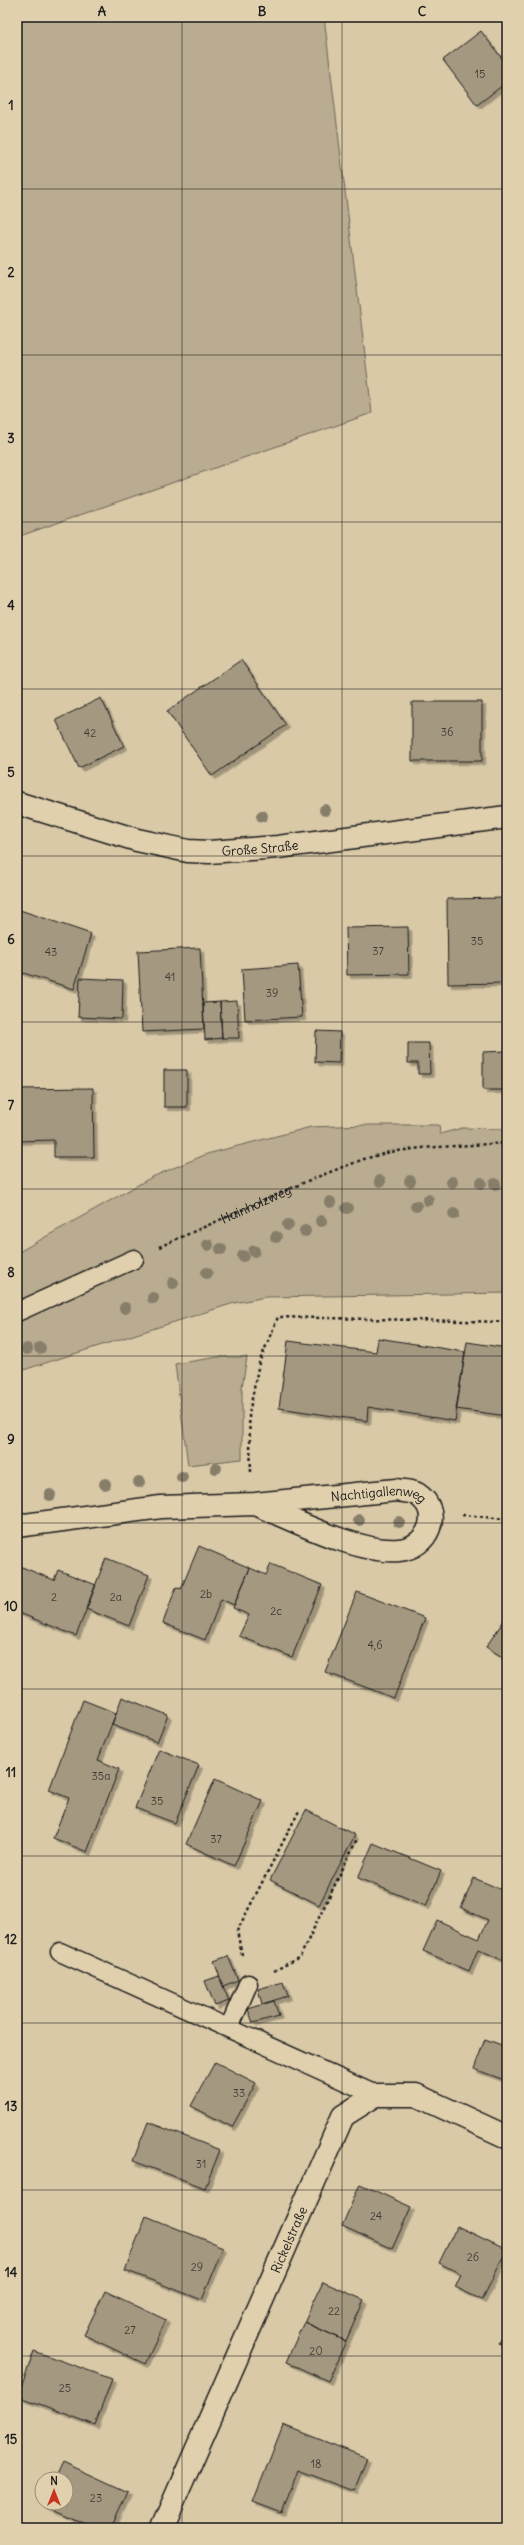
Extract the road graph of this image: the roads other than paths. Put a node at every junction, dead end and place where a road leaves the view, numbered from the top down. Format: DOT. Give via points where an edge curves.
graph roads {
  1 [pos="17,803"];
  2 [pos="507,816"];
  3 [pos="134,1258"];
  4 [pos="17,1312"];
  5 [pos="255,1504"];
  6 [pos="17,1526"];
  7 [pos="60,1952"];
  8 [pos="248,1984"];
  9 [pos="229,2028"];
  10 [pos="376,2095"];
  11 [pos="507,2137"];
  12 [pos="162,2528"];
  1 -- 2 [label="street, Große Straße" via="137,840 188,851 209,852 278,847"];
  3 -- 4 [label="lane"];
  5 -- 5 [label="street, Nachtigallenweg" via="349,1541 383,1551 401,1550 416,1545 428,1534 430,1512 416,1493 396,1490"];
  5 -- 6 [label="street, Nachtigallenweg" via="161,1508"];
  7 -- 9 [label="lane"];
  8 -- 9 [label="lane"];
  9 -- 10 [label="lane"];
  10 -- 11 [label="street" via="416,2095"];
  10 -- 12 [label="street, Rickelstraße" via="343,2116"];
}
